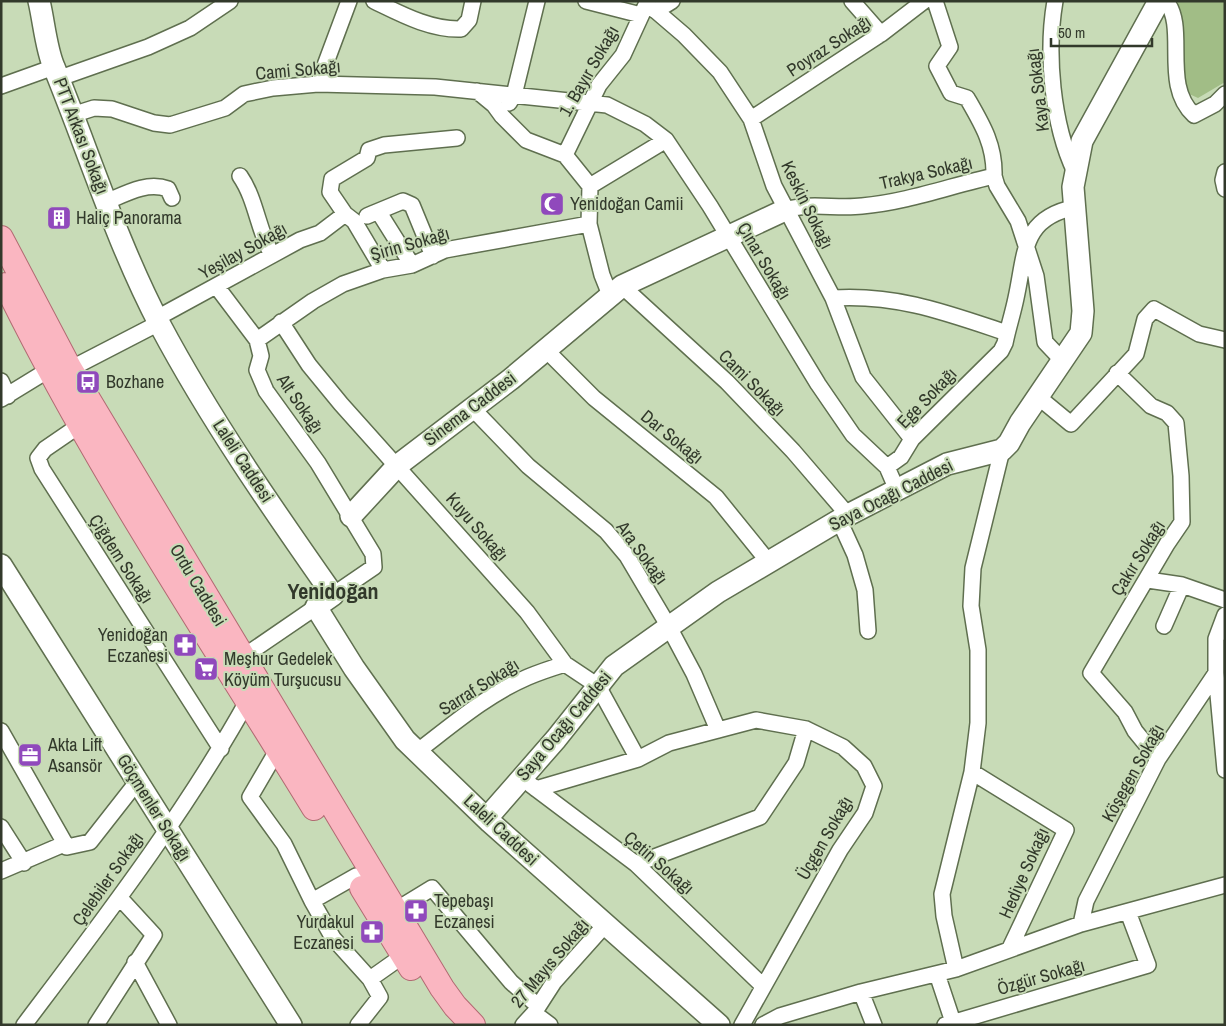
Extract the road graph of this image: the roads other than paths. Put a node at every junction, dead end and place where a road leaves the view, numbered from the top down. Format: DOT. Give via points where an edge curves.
graph roads {
  1 [pos="39,1"];
  2 [pos="230,1"];
  3 [pos="349,1"];
  4 [pos="374,1"];
  5 [pos="472,1"];
  6 [pos="537,1"];
  7 [pos="586,1"];
  8 [pos="672,1"];
  9 [pos="852,1"];
  10 [pos="924,1"];
  11 [pos="935,1"];
  12 [pos="1055,1"];
  13 [pos="1159,1"];
  14 [pos="1166,1"];
  15 [pos="648,11"];
  16 [pos="882,34"];
  17 [pos="57,73"];
  18 [pos="318,84"];
  19 [pos="1,86"];
  20 [pos="478,91"];
  21 [pos="1225,94"];
  22 [pos="514,95"];
  23 [pos="589,103"];
  24 [pos="72,115"];
  25 [pos="502,116"];
  26 [pos="751,119"];
  27 [pos="457,138"];
  28 [pos="666,140"];
  29 [pos="565,155"];
  30 [pos="1075,172"];
  31 [pos="1225,172"];
  32 [pos="240,176"];
  33 [pos="994,176"];
  34 [pos="590,186"];
  35 [pos="1225,188"];
  36 [pos="172,198"];
  37 [pos="106,202"];
  38 [pos="1076,207"];
  39 [pos="785,210"];
  40 [pos="374,213"];
  41 [pos="350,217"];
  42 [pos="588,224"];
  43 [pos="727,237"];
  44 [pos="1,238"];
  45 [pos="1026,248"];
  46 [pos="272,255"];
  47 [pos="433,256"];
  48 [pos="412,265"];
  49 [pos="383,270"];
  50 [pos="1,275"];
  51 [pos="217,286"];
  52 [pos="616,291"];
  53 [pos="833,298"];
  54 [pos="158,320"];
  55 [pos="281,322"];
  56 [pos="1007,333"];
  57 [pos="257,340"];
  58 [pos="1225,340"];
  59 [pos="546,350"];
  60 [pos="1063,361"];
  61 [pos="60,369"];
  62 [pos="1117,373"];
  63 [pos="1,381"];
  64 [pos="1037,396"];
  65 [pos="5,397"];
  66 [pos="473,409"];
  67 [pos="80,425"];
  68 [pos="912,439"];
  69 [pos="1002,450"];
  70 [pos="398,465"];
  71 [pos="887,467"];
  72 [pos="897,490"];
  73 [pos="352,516"];
  74 [pos="844,517"];
  75 [pos="767,560"];
  76 [pos="1,566"];
  77 [pos="1148,580"];
  78 [pos="1182,585"];
  79 [pos="333,595"];
  80 [pos="1225,600"];
  81 [pos="316,607"];
  82 [pos="1225,615"];
  83 [pos="1164,626"];
  84 [pos="669,627"];
  85 [pos="868,630"];
  86 [pos="231,657"];
  87 [pos="564,664"];
  88 [pos="1216,672"];
  89 [pos="598,686"];
  90 [pos="248,700"];
  91 [pos="806,729"];
  92 [pos="718,730"];
  93 [pos="1,731"];
  94 [pos="221,749"];
  95 [pos="278,749"];
  96 [pos="418,752"];
  97 [pos="638,759"];
  98 [pos="1158,759"];
  99 [pos="1224,766"];
  100 [pos="1225,770"];
  101 [pos="972,772"];
  102 [pos="138,782"];
  103 [pos="529,783"];
  104 [pos="486,818"];
  105 [pos="1,827"];
  106 [pos="167,827"];
  107 [pos="64,844"];
  108 [pos="24,863"];
  109 [pos="636,864"];
  110 [pos="1,871"];
  111 [pos="356,876"];
  112 [pos="1225,885"];
  113 [pos="120,898"];
  114 [pos="312,901"];
  115 [pos="396,910"];
  116 [pos="1128,912"];
  117 [pos="1081,924"];
  118 [pos="606,925"];
  119 [pos="403,944"];
  120 [pos="1010,948"];
  121 [pos="135,962"];
  122 [pos="956,969"];
  123 [pos="937,974"];
  124 [pos="370,979"];
  125 [pos="762,985"];
  126 [pos="861,992"];
  127 [pos="536,1010"];
  128 [pos="784,1021"];
  129 [pos="949,1024"];
  130 [pos="24,1025"];
  131 [pos="96,1025"];
  132 [pos="169,1025"];
  133 [pos="291,1025"];
  134 [pos="358,1025"];
  135 [pos="450,1025"];
  136 [pos="473,1025"];
  137 [pos="523,1025"];
  138 [pos="550,1025"];
  139 [pos="719,1025"];
  140 [pos="742,1025"];
  141 [pos="763,1025"];
  142 [pos="874,1025"];
  1 -- 17 [label="street, PTT Arkası Sokağı"];
  2 -- 17 [label="street" via="190,28 156,43"];
  3 -- 18 [label="street"];
  4 -- 5 [label="street" via="446,30 460,29 465,25"];
  6 -- 22 [label="street"];
  7 -- 15 [label="street"];
  8 -- 15 [label="street"];
  9 -- 16 [label="street"];
  10 -- 16 [label="street, Poyraz Sokağı"];
  11 -- 33 [label="street" via="950,47 937,66 951,93 967,98 983,126 994,157"];
  12 -- 30 [label="street, Kaya Sokağı" via="1050,30 1054,92 1067,155"];
  13 -- 30 [label="street" via="1082,141"];
  14 -- 21 [label="street" via="1175,32 1176,70 1185,107 1194,115 1215,104"];
  15 -- 23 [label="street, 1. Bayır Sokağı"];
  15 -- 26 [label="street, Keskin Sokağı" via="684,35 720,72"];
  16 -- 26 [label="street, Poyraz Sokağı"];
  17 -- 19 [label="street"];
  17 -- 24 [label="street, PTT Arkası Sokağı"];
  18 -- 20 [label="street, Cami Sokağı"];
  18 -- 24 [label="street, Cami Sokağı" via="244,94 225,108 170,125 112,109 94,108"];
  20 -- 22 [label="street, Cami Sokağı"];
  20 -- 25 [label="street"];
  22 -- 23 [label="street, Cami Sokağı"];
  22 -- 25 [label="street"];
  23 -- 28 [label="street, Çınar Sokağı" via="607,105 645,124"];
  23 -- 29 [label="street, 1. Bayır Sokağı"];
  24 -- 37 [label="street, PTT Arkası Sokağı"];
  25 -- 29 [label="street" via="526,140"];
  26 -- 39 [label="street, Keskin Sokağı"];
  27 -- 41 [label="street" via="392,143 369,150 367,158 332,179 330,192"];
  28 -- 34 [label="street"];
  28 -- 43 [label="street, Çınar Sokağı"];
  29 -- 34 [label="street"];
  30 -- 38 [label="street"];
  31 -- 35 [label="street"];
  32 -- 46 [label="street" via="248,188 263,239"];
  33 -- 39 [label="street, Trakya Sokağı" via="885,203 860,207 797,206"];
  33 -- 45 [label="street, Trakya Sokağı" via="1018,221"];
  34 -- 42 [label="street, Cami Sokağı"];
  36 -- 37 [label="street" via="168,188 159,185 135,189"];
  37 -- 54 [label="street, PTT Arkası Sokağı"];
  38 -- 45 [label="street, Ege Sokağı" via="1056,211 1031,233"];
  38 -- 60 [label="street" via="1083,311 1081,333"];
  39 -- 43 [label="street, Sinema Caddesi"];
  39 -- 53 [label="street, Keskin Sokağı"];
  40 -- 41 [label="street, Yeşilay Sokağı"];
  40 -- 47 [label="street, Yeşilay Sokağı" via="403,201 412,204"];
  40 -- 48 [label="street" via="380,214"];
  41 -- 46 [label="street, Yeşilay Sokağı"];
  41 -- 49 [label="street"];
  42 -- 47 [label="street, Şirin Sokağı" via="445,250"];
  42 -- 52 [label="street, Cami Sokağı" via="602,275"];
  43 -- 52 [label="street, Sinema Caddesi"];
  43 -- 71 [label="street, Çınar Sokağı" via="853,436"];
  44 -- 61 [label="main road, Ordu Caddesi"];
  45 -- 56 [label="street, Ege Sokağı"];
  45 -- 60 [label="street, Trakya Sokağı" via="1036,276 1045,342"];
  46 -- 51 [label="street, Yeşilay Sokağı"];
  47 -- 48 [label="street, Şirin Sokağı"];
  48 -- 49 [label="street, Şirin Sokağı"];
  49 -- 55 [label="street, Şirin Sokağı" via="343,284"];
  50 -- 61 [label="main road, Ordu Caddesi"];
  51 -- 54 [label="street, Yeşilay Sokağı"];
  51 -- 57 [label="street"];
  52 -- 59 [label="street, Sinema Caddesi"];
  52 -- 74 [label="street, Cami Sokağı" via="727,382 793,451"];
  53 -- 56 [label="street" via="863,296 903,301"];
  53 -- 68 [label="street, Keskin Sokağı" via="863,377"];
  54 -- 61 [label="street, Yeşilay Sokağı"];
  54 -- 79 [label="street, Laleli Caddesi" via="243,462"];
  55 -- 57 [label="street, Şirin Sokağı"];
  55 -- 70 [label="street, Kuyu Sokağı" via="341,404"];
  56 -- 68 [label="street, Ege Sokağı" via="1001,351"];
  57 -- 73 [label="street, Alt Sokağı" via="261,356 257,370 266,391"];
  58 -- 62 [label="street" via="1199,334 1154,309 1144,319 1136,354"];
  59 -- 66 [label="street, Sinema Caddesi"];
  59 -- 75 [label="street, Dar Sokağı" via="594,398 716,497"];
  60 -- 64 [label="street"];
  61 -- 65 [label="street, Yeşilay Sokağı"];
  61 -- 67 [label="main road, Ordu Caddesi"];
  61 -- 86 [label="main road, Ordu Caddesi"];
  62 -- 64 [label="street" via="1071,424"];
  62 -- 77 [label="street, Çakır Sokağı" via="1151,406 1167,413 1176,423 1178,436 1182,522"];
  63 -- 65 [label="street"];
  64 -- 69 [label="street"];
  66 -- 70 [label="street, Sinema Caddesi"];
  66 -- 84 [label="street, Ara Sokağı" via="528,466 606,531 627,556"];
  67 -- 86 [label="main road, Ordu Caddesi"];
  67 -- 94 [label="street, Çiğdem Sokağı" via="45,449 38,458 42,469"];
  68 -- 71 [label="street, Ege Sokağı" via="901,457"];
  69 -- 72 [label="street, Saya Ocağı Caddesi" via="947,464"];
  69 -- 101 [label="street" via="972,568 971,606 979,684"];
  70 -- 73 [label="street, Sinema Caddesi"];
  70 -- 87 [label="street, Kuyu Sokağı" via="527,612"];
  71 -- 72 [label="street"];
  72 -- 74 [label="street, Saya Ocağı Caddesi"];
  73 -- 79 [label="street" via="373,554 374,567"];
  74 -- 75 [label="street, Saya Ocağı Caddesi"];
  74 -- 85 [label="street, Cami Sokağı" via="865,590"];
  75 -- 84 [label="street, Saya Ocağı Caddesi"];
  76 -- 102 [label="street, Göçmenler Sokağı"];
  77 -- 78 [label="street"];
  77 -- 98 [label="street, Çakır Sokağı" via="1091,673 1125,712"];
  78 -- 80 [label="street"];
  78 -- 83 [label="street"];
  79 -- 81 [label="street"];
  81 -- 86 [label="street"];
  81 -- 96 [label="street, Laleli Caddesi" via="354,668 405,740"];
  82 -- 88 [label="street" via="1216,639"];
  84 -- 89 [label="street, Saya Ocağı Caddesi" via="614,666"];
  84 -- 92 [label="street, Ara Sokağı"];
  86 -- 90 [label="main road, Ordu Caddesi"];
  86 -- 115 [label="main road, Ordu Caddesi"];
  87 -- 89 [label="street, Kuyu Sokağı"];
  87 -- 96 [label="street, Sarraf Sokağı" via="509,687"];
  88 -- 98 [label="street, Köşegen Sokağı"];
  88 -- 99 [label="street"];
  89 -- 97 [label="street, Kuyu Sokağı"];
  89 -- 103 [label="street, Saya Ocağı Caddesi"];
  90 -- 94 [label="street, Çelebiler Sokağı"];
  90 -- 95 [label="main road, Ordu Caddesi"];
  91 -- 92 [label="street, Üçgen Sokağı" via="756,720"];
  91 -- 109 [label="street" via="796,763 760,817"];
  91 -- 125 [label="street, Üçgen Sokağı" via="842,747 864,766 874,786 865,812"];
  92 -- 97 [label="street, Üçgen Sokağı" via="669,743"];
  93 -- 107 [label="street"];
  94 -- 106 [label="street, Çelebiler Sokağı"];
  95 -- 111 [label="main road, Ordu Caddesi"];
  95 -- 114 [label="street" via="250,797 284,844"];
  96 -- 104 [label="street, Laleli Caddesi"];
  97 -- 103 [label="street, Üçgen Sokağı"];
  98 -- 117 [label="street, Köşegen Sokağı" via="1086,901"];
  99 -- 100 [label="street"];
  101 -- 120 [label="street, Hediye Sokağı" via="1066,830"];
  101 -- 122 [label="street" via="942,894"];
  102 -- 106 [label="street, Göçmenler Sokağı"];
  102 -- 107 [label="street" via="90,842 67,847"];
  103 -- 104 [label="street, Saya Ocağı Caddesi"];
  103 -- 109 [label="street, Çetin Sokağı"];
  104 -- 118 [label="street, Laleli Caddesi"];
  105 -- 108 [label="street"];
  106 -- 113 [label="street, Çelebiler Sokağı"];
  106 -- 133 [label="street, Göçmenler Sokağı"];
  107 -- 108 [label="street"];
  108 -- 110 [label="street"];
  109 -- 125 [label="street, Çetin Sokağı"];
  111 -- 114 [label="street"];
  111 -- 119 [label="main road, Ordu Caddesi"];
  112 -- 116 [label="street"];
  113 -- 121 [label="street" via="154,935"];
  113 -- 130 [label="street, Çelebiler Sokağı"];
  114 -- 124 [label="street" via="333,938"];
  115 -- 119 [label="main road, Ordu Caddesi"];
  115 -- 127 [label="street" via="432,888"];
  116 -- 117 [label="street"];
  116 -- 129 [label="street, Özgür Sokağı" via="1148,964"];
  117 -- 120 [label="street"];
  118 -- 127 [label="street, 27 Mayıs Sokağı" via="554,982"];
  118 -- 139 [label="street, Laleli Caddesi"];
  119 -- 124 [label="street"];
  119 -- 135 [label="main road, Ordu Caddesi"];
  119 -- 136 [label="main road, Ordu Caddesi"];
  120 -- 122 [label="street"];
  121 -- 131 [label="street"];
  121 -- 132 [label="street"];
  122 -- 123 [label="street"];
  123 -- 126 [label="street"];
  123 -- 129 [label="street"];
  124 -- 134 [label="street" via="380,997"];
  125 -- 140 [label="street, Üçgen Sokağı"];
  126 -- 128 [label="street"];
  126 -- 142 [label="street"];
  127 -- 137 [label="street, 27 Mayıs Sokağı"];
  127 -- 138 [label="street"];
  128 -- 141 [label="street"];
}
